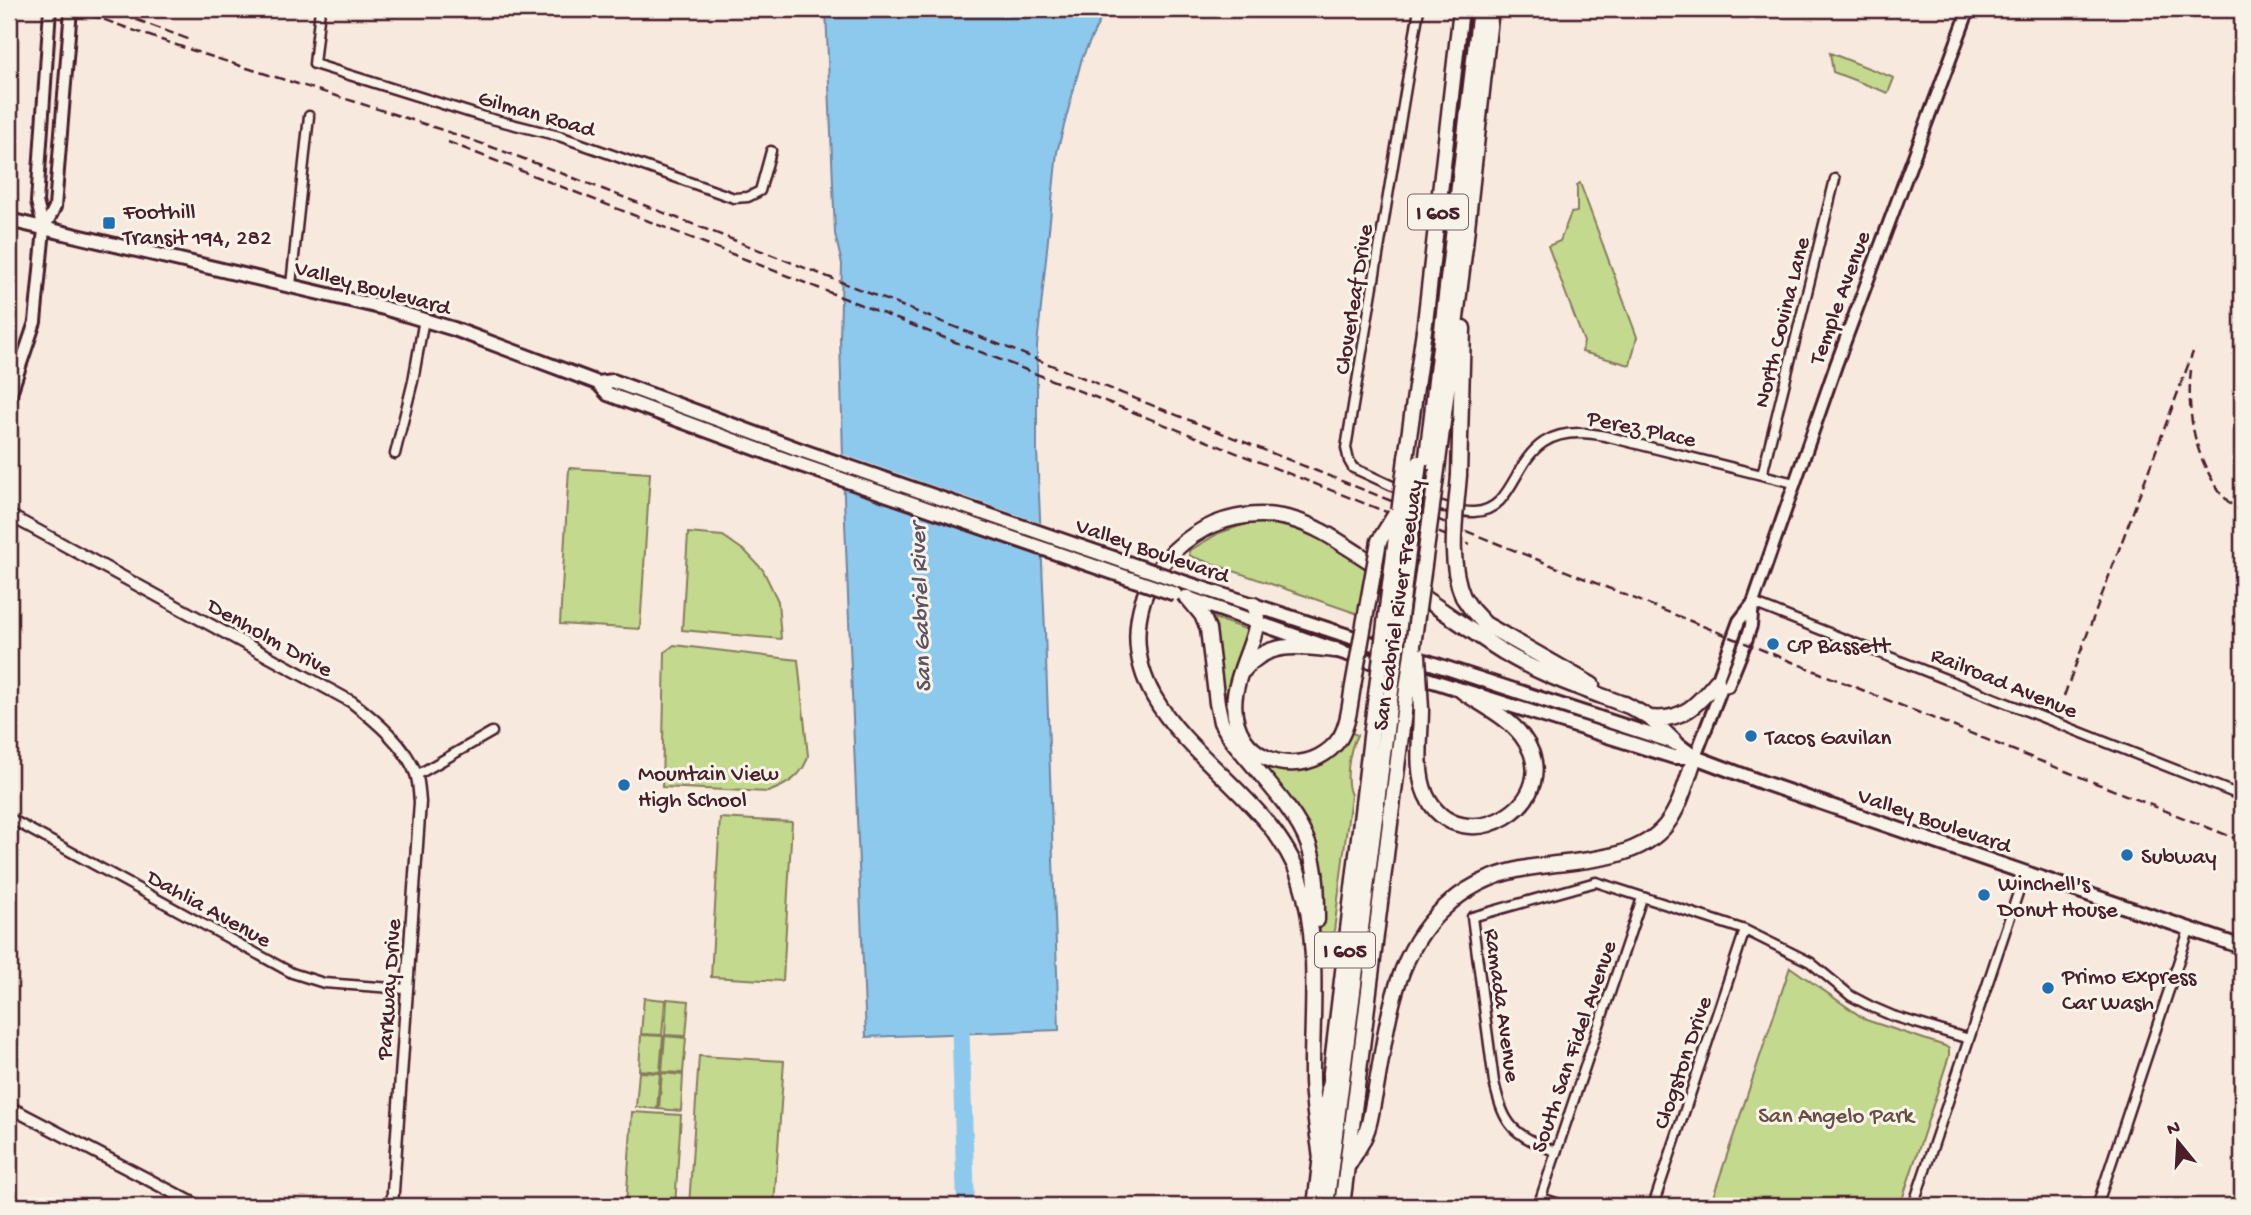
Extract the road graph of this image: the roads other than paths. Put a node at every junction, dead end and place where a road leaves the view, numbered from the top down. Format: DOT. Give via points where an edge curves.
graph roads {
  1 [pos="50,9"];
  2 [pos="71,9"];
  3 [pos="320,9"];
  4 [pos="1419,9"];
  5 [pos="1461,9"];
  6 [pos="1474,9"];
  7 [pos="1480,9"];
  8 [pos="1491,9"];
  9 [pos="1969,9"];
  10 [pos="309,116"];
  11 [pos="771,150"];
  12 [pos="1835,179"];
  13 [pos="9,220"];
  14 [pos="44,229"];
  15 [pos="1465,246"];
  16 [pos="291,285"];
  17 [pos="424,319"];
  18 [pos="598,383"];
  19 [pos="9,399"];
  20 [pos="395,454"];
  21 [pos="1422,464"];
  22 [pos="1762,475"];
  23 [pos="1794,483"];
  24 [pos="1399,508"];
  25 [pos="1472,512"];
  26 [pos="9,514"];
  27 [pos="1181,596"];
  28 [pos="1753,603"];
  29 [pos="1254,605"];
  30 [pos="1416,617"];
  31 [pos="1257,622"];
  32 [pos="1335,650"];
  33 [pos="1240,675"];
  34 [pos="1719,684"];
  35 [pos="1462,691"];
  36 [pos="1392,699"];
  37 [pos="1631,707"];
  38 [pos="1650,718"];
  39 [pos="492,732"];
  40 [pos="1676,743"];
  41 [pos="1695,757"];
  42 [pos="417,775"];
  43 [pos="2242,796"];
  44 [pos="9,818"];
  45 [pos="2025,872"];
  46 [pos="1642,898"];
  47 [pos="2190,927"];
  48 [pos="1745,930"];
  49 [pos="2242,947"];
  50 [pos="1313,976"];
  51 [pos="406,989"];
  52 [pos="1969,1039"];
  53 [pos="9,1107"];
  54 [pos="1556,1152"];
  55 [pos="1321,1159"];
  56 [pos="1347,1167"];
  57 [pos="1539,1202"];
  58 [pos="199,1206"];
  59 [pos="393,1206"];
  60 [pos="1315,1206"];
  61 [pos="1326,1206"];
  62 [pos="1332,1206"];
  63 [pos="1342,1206"];
  64 [pos="1564,1206"];
  65 [pos="1653,1206"];
  66 [pos="1913,1206"];
  67 [pos="2097,1206"];
  1 -- 14 [label="main road" via="37,202"];
  2 -- 14 [label="main road" via="55,207"];
  3 -- 11 [label="street, Gilman Road" via="314,64 559,136 734,198 760,191"];
  4 -- 25 [label="street, Cloverleaf Drive" via="1346,448 1353,468 1447,508"];
  5 -- 21 [label="highway, San Gabriel River Freeway / I 605" via="1425,323"];
  6 -- 21 [label="highway"];
  7 -- 21 [label="highway"];
  8 -- 15 [label="highway, San Gabriel River Freeway / I 605"];
  9 -- 23 [label="main road, Temple Avenue"];
  10 -- 16 [label="street"];
  12 -- 22 [label="street, North Covina Lane"];
  13 -- 14 [label="main road, Valley Boulevard"];
  14 -- 16 [label="main road, Valley Boulevard"];
  14 -- 19 [label="main road" via="35,323"];
  15 -- 21 [label="highway, San Gabriel River Freeway / I 605"];
  15 -- 37 [label="highway, bridge" via="1454,551 1463,597 1492,629"];
  16 -- 17 [label="main road, Valley Boulevard"];
  17 -- 18 [label="main road, Valley Boulevard"];
  17 -- 20 [label="street"];
  18 -- 27 [label="main road, Valley Boulevard, bridge" via="608,394 798,464"];
  18 -- 29 [label="main road, Valley Boulevard, bridge" via="613,381"];
  21 -- 24 [label="highway, San Gabriel River Freeway / I 605, bridge"];
  21 -- 30 [label="highway, San Gabriel River Freeway / I 605, bridge"];
  21 -- 36 [label="highway, bridge"];
  22 -- 23 [label="street, Perez Place"];
  22 -- 25 [label="street, Perez Place" via="1587,432 1566,433 1537,447 1492,507"];
  23 -- 28 [label="main road, Temple Avenue"];
  24 -- 33 [label="highway, bridge" via="1380,541 1347,722 1332,747 1314,759 1289,764 1254,751 1238,729 1234,704"];
  24 -- 36 [label="highway, San Gabriel River Freeway / I 605, bridge"];
  26 -- 42 [label="street, Denholm Drive" via="352,702 387,734"];
  27 -- 31 [label="main road, Valley Boulevard"];
  27 -- 50 [label="highway" via="1202,615 1208,629 1222,722 1296,821 1309,846 1317,885"];
  28 -- 34 [label="main road, Temple Avenue" via="1739,621"];
  28 -- 43 [label="street, Railroad Avenue"];
  29 -- 31 [label="highway"];
  29 -- 40 [label="main road, Valley Boulevard"];
  30 -- 35 [label="highway, bridge" via="1425,792 1446,818 1490,825 1503,820 1528,795 1533,778 1531,754 1518,732"];
  30 -- 36 [label="highway, San Gabriel River Freeway / I 605, bridge"];
  31 -- 32 [label="main road, Valley Boulevard"];
  31 -- 33 [label="highway"];
  32 -- 33 [label="highway" via="1280,646 1255,658"];
  32 -- 35 [label="main road, Valley Boulevard"];
  34 -- 38 [label="highway" via="1683,715"];
  34 -- 41 [label="main road, Temple Avenue"];
  35 -- 41 [label="main road, Valley Boulevard" via="1674,757"];
  36 -- 55 [label="highway, San Gabriel River Freeway / I 605"];
  36 -- 56 [label="highway, San Gabriel River Freeway / I 605"];
  36 -- 61 [label="highway"];
  36 -- 62 [label="highway"];
  37 -- 38 [label="highway"];
  37 -- 50 [label="highway" via="1565,682 1497,648 1321,531 1294,519 1265,514 1233,518 1208,527 1174,550 1151,581 1140,609 1143,676 1168,719 1254,806 1292,858 1308,910"];
  38 -- 40 [label="highway"];
  39 -- 42 [label="street"];
  40 -- 41 [label="main road, Valley Boulevard"];
  41 -- 45 [label="main road, Valley Boulevard"];
  41 -- 56 [label="highway" via="1671,817 1646,843 1622,853 1500,874 1463,892 1429,923 1397,984 1367,1132"];
  42 -- 51 [label="street, Parkway Drive" via="420,802"];
  44 -- 51 [label="street, Dahlia Avenue" via="292,973 324,983"];
  45 -- 47 [label="main road, Valley Boulevard"];
  45 -- 52 [label="street"];
  46 -- 48 [label="street"];
  46 -- 54 [label="street, South San Fidel Avenue"];
  46 -- 54 [label="street, Ramada Avenue" via="1597,881 1472,917 1500,1109 1515,1131"];
  47 -- 49 [label="main road, Valley Boulevard"];
  47 -- 67 [label="street"];
  48 -- 52 [label="street" via="1810,962 1872,1007"];
  48 -- 65 [label="street, Clogston Drive"];
  50 -- 55 [label="highway" via="1312,1085"];
  51 -- 59 [label="street, Parkway Drive"];
  52 -- 66 [label="street"];
  53 -- 58 [label="street"];
  54 -- 57 [label="street, South San Fidel Avenue"];
  55 -- 60 [label="highway, San Gabriel River Freeway / I 605"];
  56 -- 63 [label="highway, San Gabriel River Freeway / I 605"];
  57 -- 64 [label="street"];
}
